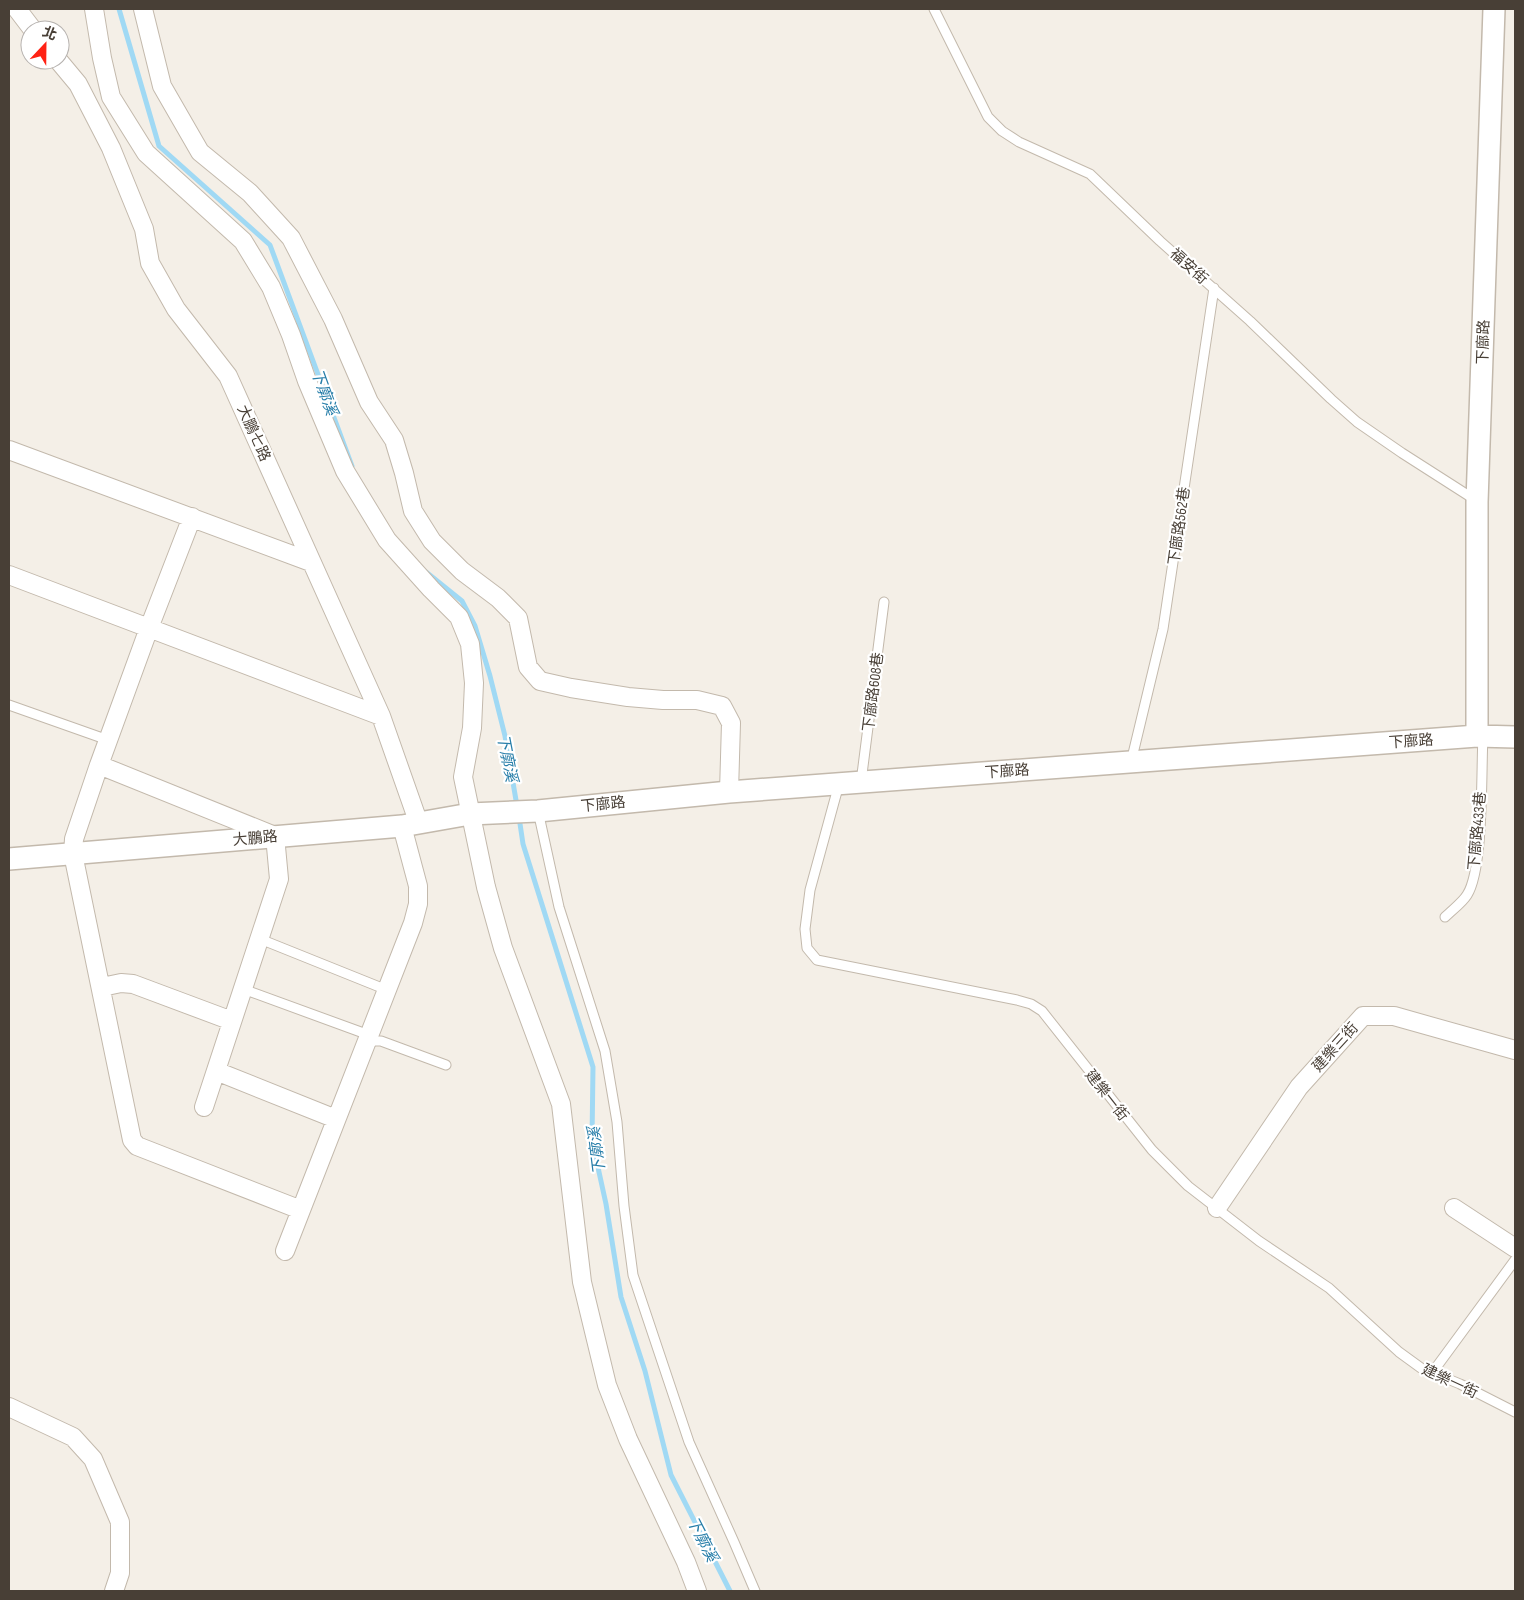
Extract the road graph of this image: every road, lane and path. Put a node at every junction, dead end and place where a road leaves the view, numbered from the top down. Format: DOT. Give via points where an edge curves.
graph roads {
  1 [pos="17,9"];
  2 [pos="94,9"];
  3 [pos="143,9"];
  4 [pos="934,9"];
  5 [pos="1494,9"];
  6 [pos="25,20"];
  7 [pos="66,70"];
  8 [pos="1214,288"];
  9 [pos="9,450"];
  10 [pos="1477,502"];
  11 [pos="192,517"];
  12 [pos="311,562"];
  13 [pos="9,575"];
  14 [pos="884,602"];
  15 [pos="149,628"];
  16 [pos="9,705"];
  17 [pos="381,716"];
  18 [pos="1480,736"];
  19 [pos="1515,736"];
  20 [pos="108,740"];
  21 [pos="1131,762"];
  22 [pos="99,765"];
  23 [pos="861,782"];
  24 [pos="839,784"];
  25 [pos="729,792"];
  26 [pos="538,811"];
  27 [pos="470,814"];
  28 [pos="500,814"];
  29 [pos="411,826"];
  30 [pos="275,836"];
  31 [pos="73,854"];
  32 [pos="9,859"];
  33 [pos="1445,917"];
  34 [pos="260,939"];
  35 [pos="102,987"];
  36 [pos="243,989"];
  37 [pos="387,990"];
  38 [pos="232,1021"];
  39 [pos="367,1040"];
  40 [pos="1515,1050"];
  41 [pos="446,1065"];
  42 [pos="216,1071"];
  43 [pos="204,1107"];
  44 [pos="336,1120"];
  45 [pos="1217,1208"];
  46 [pos="1454,1208"];
  47 [pos="301,1210"];
  48 [pos="1515,1248"];
  49 [pos="285,1251"];
  50 [pos="1515,1260"];
  51 [pos="1432,1373"];
  52 [pos="9,1407"];
  53 [pos="1515,1412"];
  54 [pos="114,1591"];
  55 [pos="697,1591"];
  56 [pos="755,1591"];
  1 -- 6 [label="street"];
  2 -- 27 [label="street" via="111,97 146,153 243,241 271,287 345,470 387,540 459,617 470,644 474,682 472,728 463,777"];
  3 -- 25 [label="street" via="162,86 200,152 250,193 290,238 333,319 369,402 394,440 413,511 432,541 518,618 528,667 540,681 598,693 697,700 722,706 731,723"];
  4 -- 8 [label="lane, 福安街" via="992,122 1019,142 1090,174"];
  5 -- 10 [label="street, 下廍路"];
  7 -- 12 [label="street, 大鵬七路" via="78,84 111,148 144,229 150,263 176,309 228,376"];
  8 -- 10 [label="lane, 福安街" via="1357,422"];
  8 -- 21 [label="lane, 下廍路562巷" via="1163,629"];
  9 -- 11 [label="street"];
  10 -- 18 [label="street, 下廍路"];
  11 -- 12 [label="street"];
  11 -- 15 [label="street"];
  12 -- 17 [label="street, 大鵬七路"];
  13 -- 15 [label="street"];
  14 -- 23 [label="lane, 下廍路608巷"];
  15 -- 17 [label="street"];
  15 -- 20 [label="street"];
  16 -- 20 [label="lane"];
  17 -- 29 [label="street, 大鵬七路"];
  18 -- 19 [label="street, 下廍路"];
  18 -- 21 [label="street, 下廍路"];
  18 -- 33 [label="lane, 下廍路433巷" via="1476,863 1467,895"];
  20 -- 22 [label="street"];
  21 -- 23 [label="street, 下廍路"];
  22 -- 30 [label="street"];
  22 -- 31 [label="street" via="74,840"];
  23 -- 24 [label="street, 下廍路"];
  24 -- 25 [label="street, 下廍路"];
  24 -- 45 [label="lane, 建樂一街" via="810,890 807,948 817,960 1031,1004 1042,1011 1152,1150 1188,1186"];
  25 -- 26 [label="street, 下廍路"];
  26 -- 28 [label="street, 下廍路"];
  26 -- 56 [label="lane" via="559,907 605,1051 617,1122 633,1275 689,1442"];
  27 -- 28 [label="street, 大鵬路"];
  27 -- 29 [label="street, 大鵬路"];
  27 -- 55 [label="street" via="503,948 561,1104 582,1282 607,1385 628,1440"];
  29 -- 30 [label="street, 大鵬路"];
  29 -- 37 [label="street, 大鵬七路" via="418,904"];
  30 -- 31 [label="street, 大鵬路"];
  30 -- 34 [label="street" via="279,879"];
  31 -- 32 [label="street, 大鵬路"];
  31 -- 35 [label="street"];
  34 -- 36 [label="street"];
  34 -- 37 [label="lane"];
  35 -- 38 [label="street" via="133,984"];
  35 -- 47 [label="street" via="132,1140 137,1146"];
  36 -- 38 [label="street"];
  36 -- 39 [label="lane"];
  37 -- 39 [label="street, 大鵬七路"];
  38 -- 42 [label="street"];
  39 -- 41 [label="lane" via="381,1041"];
  39 -- 44 [label="street, 大鵬七路"];
  40 -- 45 [label="street, 建樂三街" via="1394,1016 1363,1016 1299,1087"];
  42 -- 43 [label="street"];
  42 -- 44 [label="street"];
  44 -- 47 [label="street, 大鵬七路"];
  45 -- 51 [label="lane, 建樂一街" via="1329,1288 1399,1352"];
  46 -- 48 [label="street"];
  47 -- 49 [label="street, 大鵬七路"];
  50 -- 51 [label="lane"];
  51 -- 53 [label="lane, 建樂一街"];
  52 -- 54 [label="street" via="73,1437 93,1459 120,1522 120,1573"];
}
